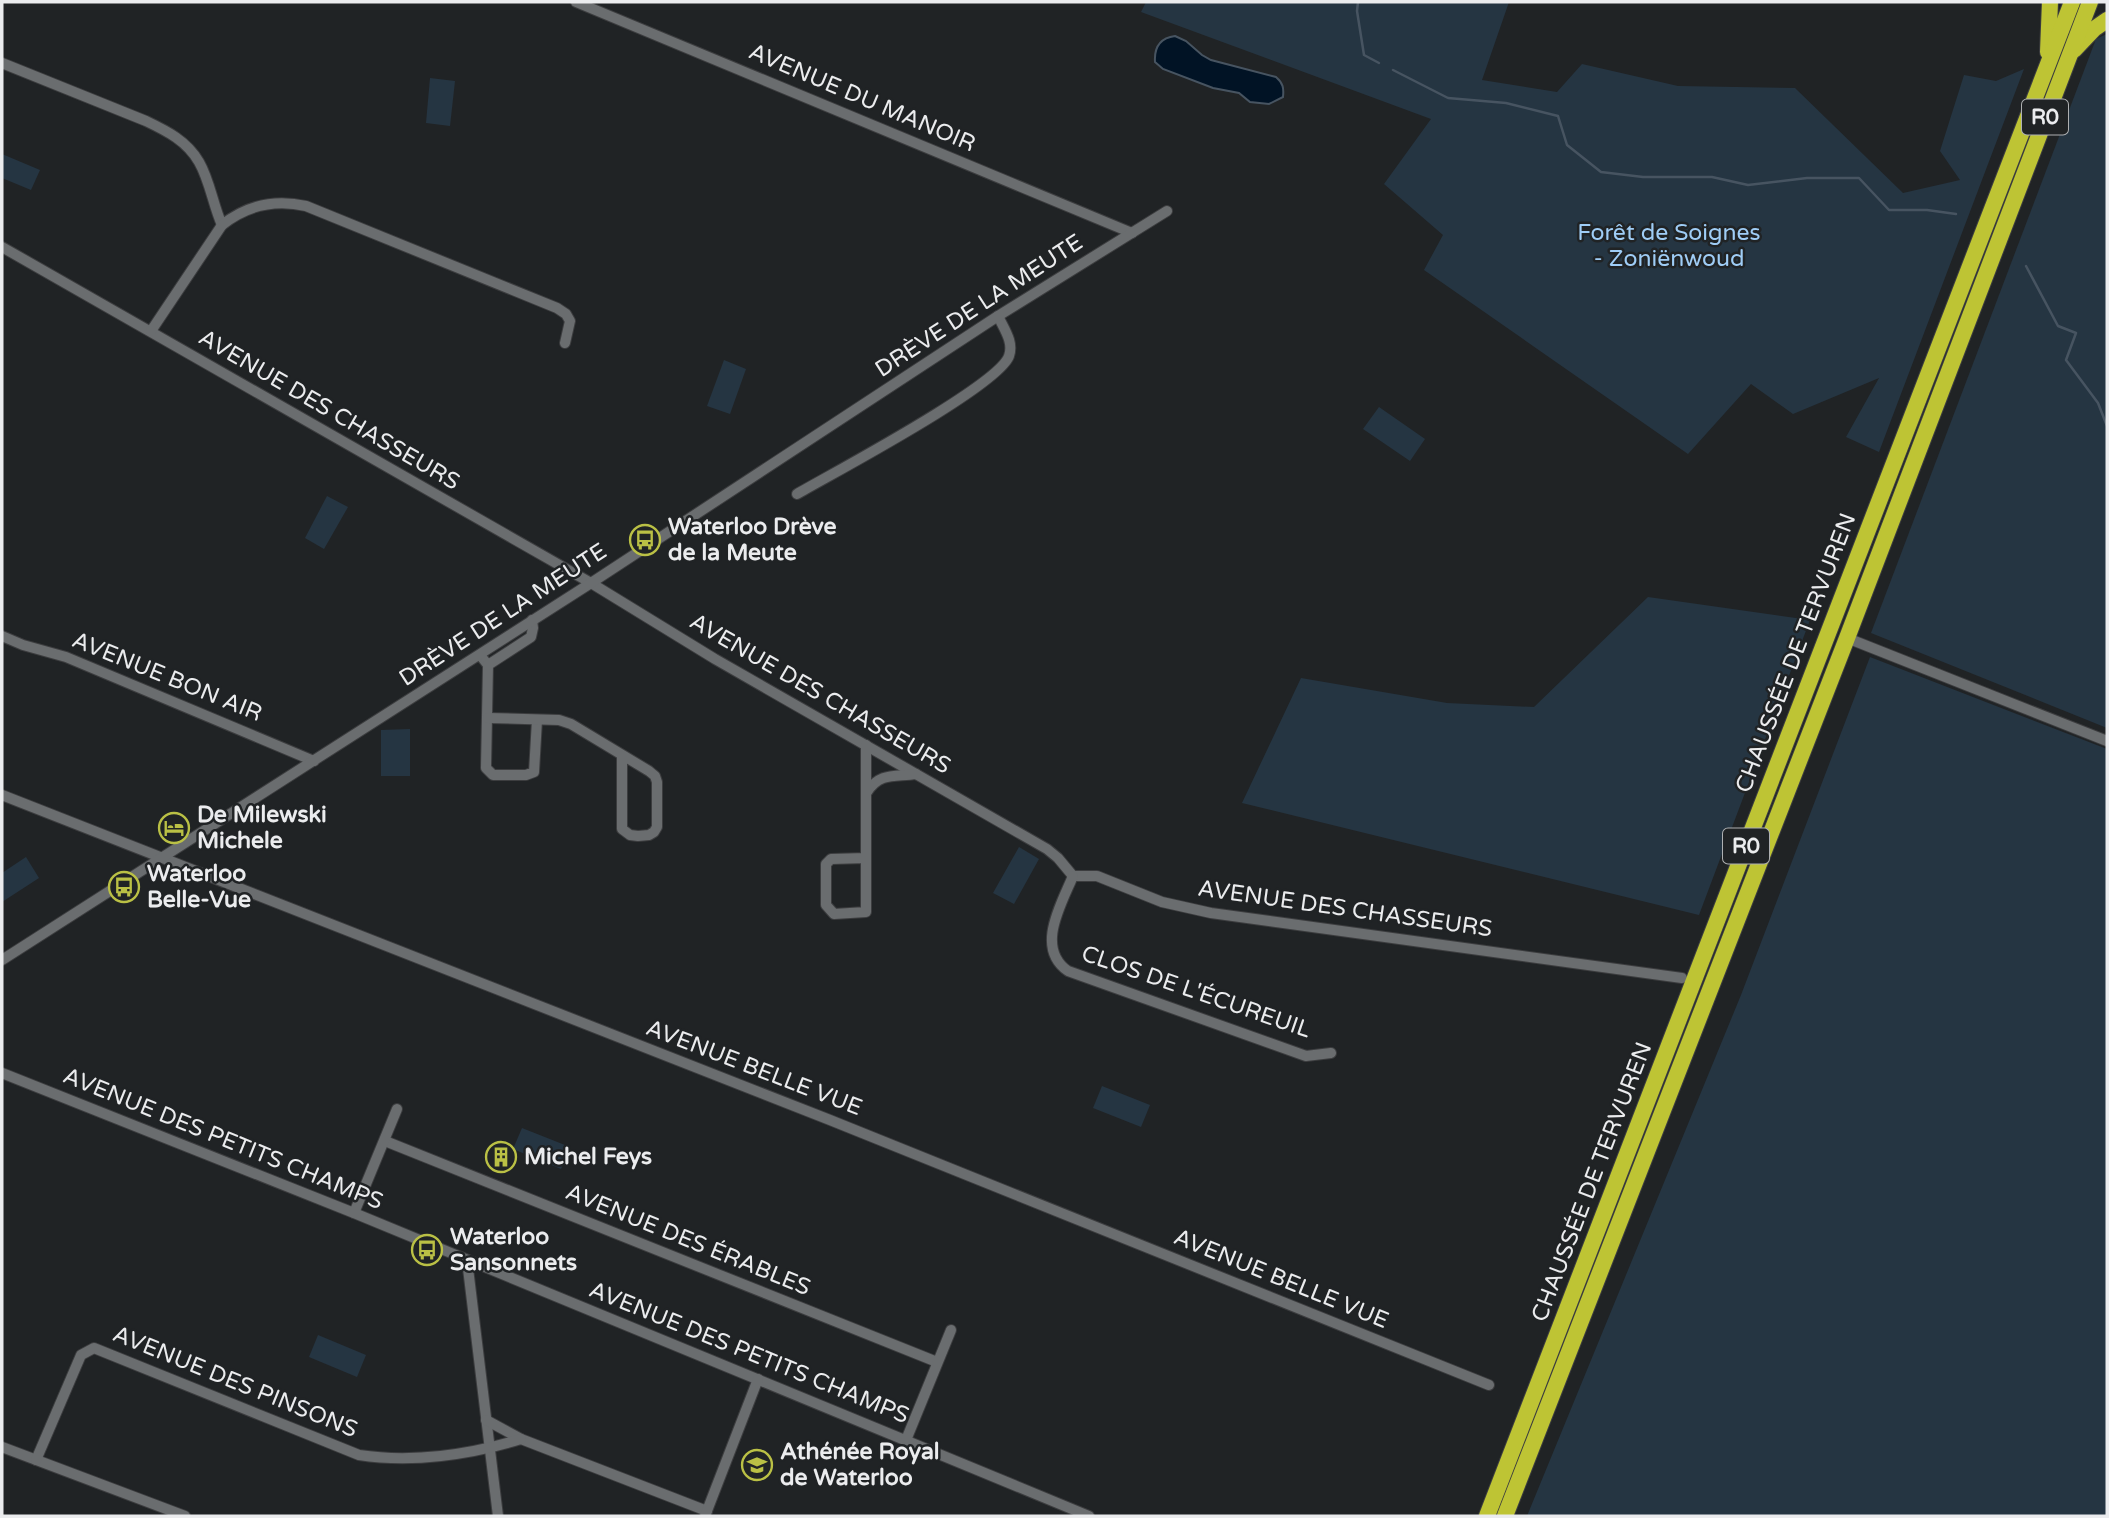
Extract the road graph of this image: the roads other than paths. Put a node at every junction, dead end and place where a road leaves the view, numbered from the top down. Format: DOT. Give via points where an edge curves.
graph roads {
  1 [pos="576,2"];
  2 [pos="2050,2"];
  3 [pos="2072,2"];
  4 [pos="2090,2"];
  5 [pos="2107,20"];
  6 [pos="2070,53"];
  7 [pos="2,63"];
  8 [pos="2048,64"];
  9 [pos="1167,211"];
  10 [pos="222,225"];
  11 [pos="1132,233"];
  12 [pos="2,247"];
  13 [pos="998,316"];
  14 [pos="151,331"];
  15 [pos="565,344"];
  16 [pos="797,494"];
  17 [pos="591,583"];
  18 [pos="532,620"];
  19 [pos="2,636"];
  20 [pos="1847,638"];
  21 [pos="480,655"];
  22 [pos="488,665"];
  23 [pos="488,718"];
  24 [pos="537,720"];
  25 [pos="2107,741"];
  26 [pos="866,745"];
  27 [pos="622,755"];
  28 [pos="314,761"];
  29 [pos="917,774"];
  30 [pos="867,792"];
  31 [pos="2,795"];
  32 [pos="161,858"];
  33 [pos="866,858"];
  34 [pos="1073,876"];
  35 [pos="2,960"];
  36 [pos="1682,978"];
  37 [pos="1331,1053"];
  38 [pos="2,1073"];
  39 [pos="397,1110"];
  40 [pos="385,1141"];
  41 [pos="354,1213"];
  42 [pos="467,1260"];
  43 [pos="951,1330"];
  44 [pos="937,1362"];
  45 [pos="758,1379"];
  46 [pos="1489,1385"];
  47 [pos="486,1420"];
  48 [pos="521,1439"];
  49 [pos="906,1440"];
  50 [pos="2,1447"];
  51 [pos="490,1449"];
  52 [pos="36,1460"];
  53 [pos="706,1513"];
  54 [pos="185,1516"];
  55 [pos="498,1516"];
  56 [pos="1089,1516"];
  57 [pos="1487,1516"];
  58 [pos="1505,1516"];
  1 -- 11 [label="street, AVENUE DU MANOIR"];
  2 -- 8 [label="highway"];
  3 -- 8 [label="highway, CHAUSSÉE DE TERVUREN / R0"];
  4 -- 6 [label="highway, CHAUSSÉE DE TERVUREN / R0"];
  5 -- 6 [label="highway"];
  6 -- 20 [label="highway, CHAUSSÉE DE TERVUREN / R0"];
  7 -- 10 [label="street" via="146,121 186,144 199,162"];
  8 -- 57 [label="highway, CHAUSSÉE DE TERVUREN / R0"];
  9 -- 11 [label="street, DRÈVE DE LA MEUTE"];
  10 -- 14 [label="street"];
  10 -- 15 [label="street" via="243,211 271,203 306,206 557,308 570,321"];
  11 -- 13 [label="street, DRÈVE DE LA MEUTE"];
  12 -- 14 [label="street, AVENUE DES CHASSEURS"];
  13 -- 16 [label="street" via="1010,342 1004,365 969,394"];
  13 -- 17 [label="street, DRÈVE DE LA MEUTE"];
  14 -- 17 [label="street, AVENUE DES CHASSEURS"];
  17 -- 18 [label="street, DRÈVE DE LA MEUTE"];
  17 -- 26 [label="street, AVENUE DES CHASSEURS"];
  18 -- 21 [label="street, DRÈVE DE LA MEUTE"];
  18 -- 22 [label="street" via="531,637"];
  19 -- 28 [label="street, AVENUE BON AIR" via="66,657"];
  20 -- 25 [label="street"];
  20 -- 58 [label="highway, CHAUSSÉE DE TERVUREN / R0"];
  21 -- 22 [label="street"];
  21 -- 28 [label="street, DRÈVE DE LA MEUTE"];
  22 -- 23 [label="street"];
  23 -- 24 [label="street"];
  23 -- 24 [label="street" via="486,768 493,775 534,772"];
  24 -- 27 [label="street" via="571,724"];
  26 -- 29 [label="street, AVENUE DES CHASSEURS"];
  26 -- 30 [label="street"];
  27 -- 27 [label="street" via="655,776 657,827 649,835 622,830"];
  28 -- 32 [label="street, DRÈVE DE LA MEUTE"];
  29 -- 30 [label="street" via="882,777"];
  29 -- 34 [label="street, AVENUE DES CHASSEURS" via="1047,849"];
  30 -- 33 [label="street"];
  31 -- 32 [label="street, AVENUE BELLE VUE"];
  32 -- 35 [label="street, DRÈVE DE LA MEUTE"];
  32 -- 46 [label="street, AVENUE BELLE VUE"];
  33 -- 33 [label="street" via="866,912 830,912 826,864 831,859"];
  34 -- 36 [label="street, AVENUE DES CHASSEURS" via="1097,876 1162,902 1212,913"];
  34 -- 37 [label="street, CLOS DE L'ÉCUREUIL" via="1051,931 1059,965 1306,1056"];
  38 -- 41 [label="street, AVENUE DES PETITS CHAMPS"];
  39 -- 40 [label="street"];
  40 -- 41 [label="street"];
  40 -- 44 [label="street, AVENUE DES ÉRABLES"];
  41 -- 42 [label="street, AVENUE DES PETITS CHAMPS"];
  42 -- 45 [label="street, AVENUE DES PETITS CHAMPS"];
  42 -- 47 [label="street"];
  43 -- 44 [label="street"];
  44 -- 49 [label="street"];
  45 -- 49 [label="street, AVENUE DES PETITS CHAMPS"];
  45 -- 53 [label="street"];
  47 -- 48 [label="street"];
  47 -- 51 [label="street"];
  48 -- 51 [label="street"];
  48 -- 53 [label="street"];
  49 -- 56 [label="street, AVENUE DES PETITS CHAMPS"];
  50 -- 52 [label="street"];
  51 -- 52 [label="street, AVENUE DES PINSONS" via="387,1459 359,1455 94,1348 81,1355"];
  51 -- 55 [label="street"];
  52 -- 54 [label="street"];
}
